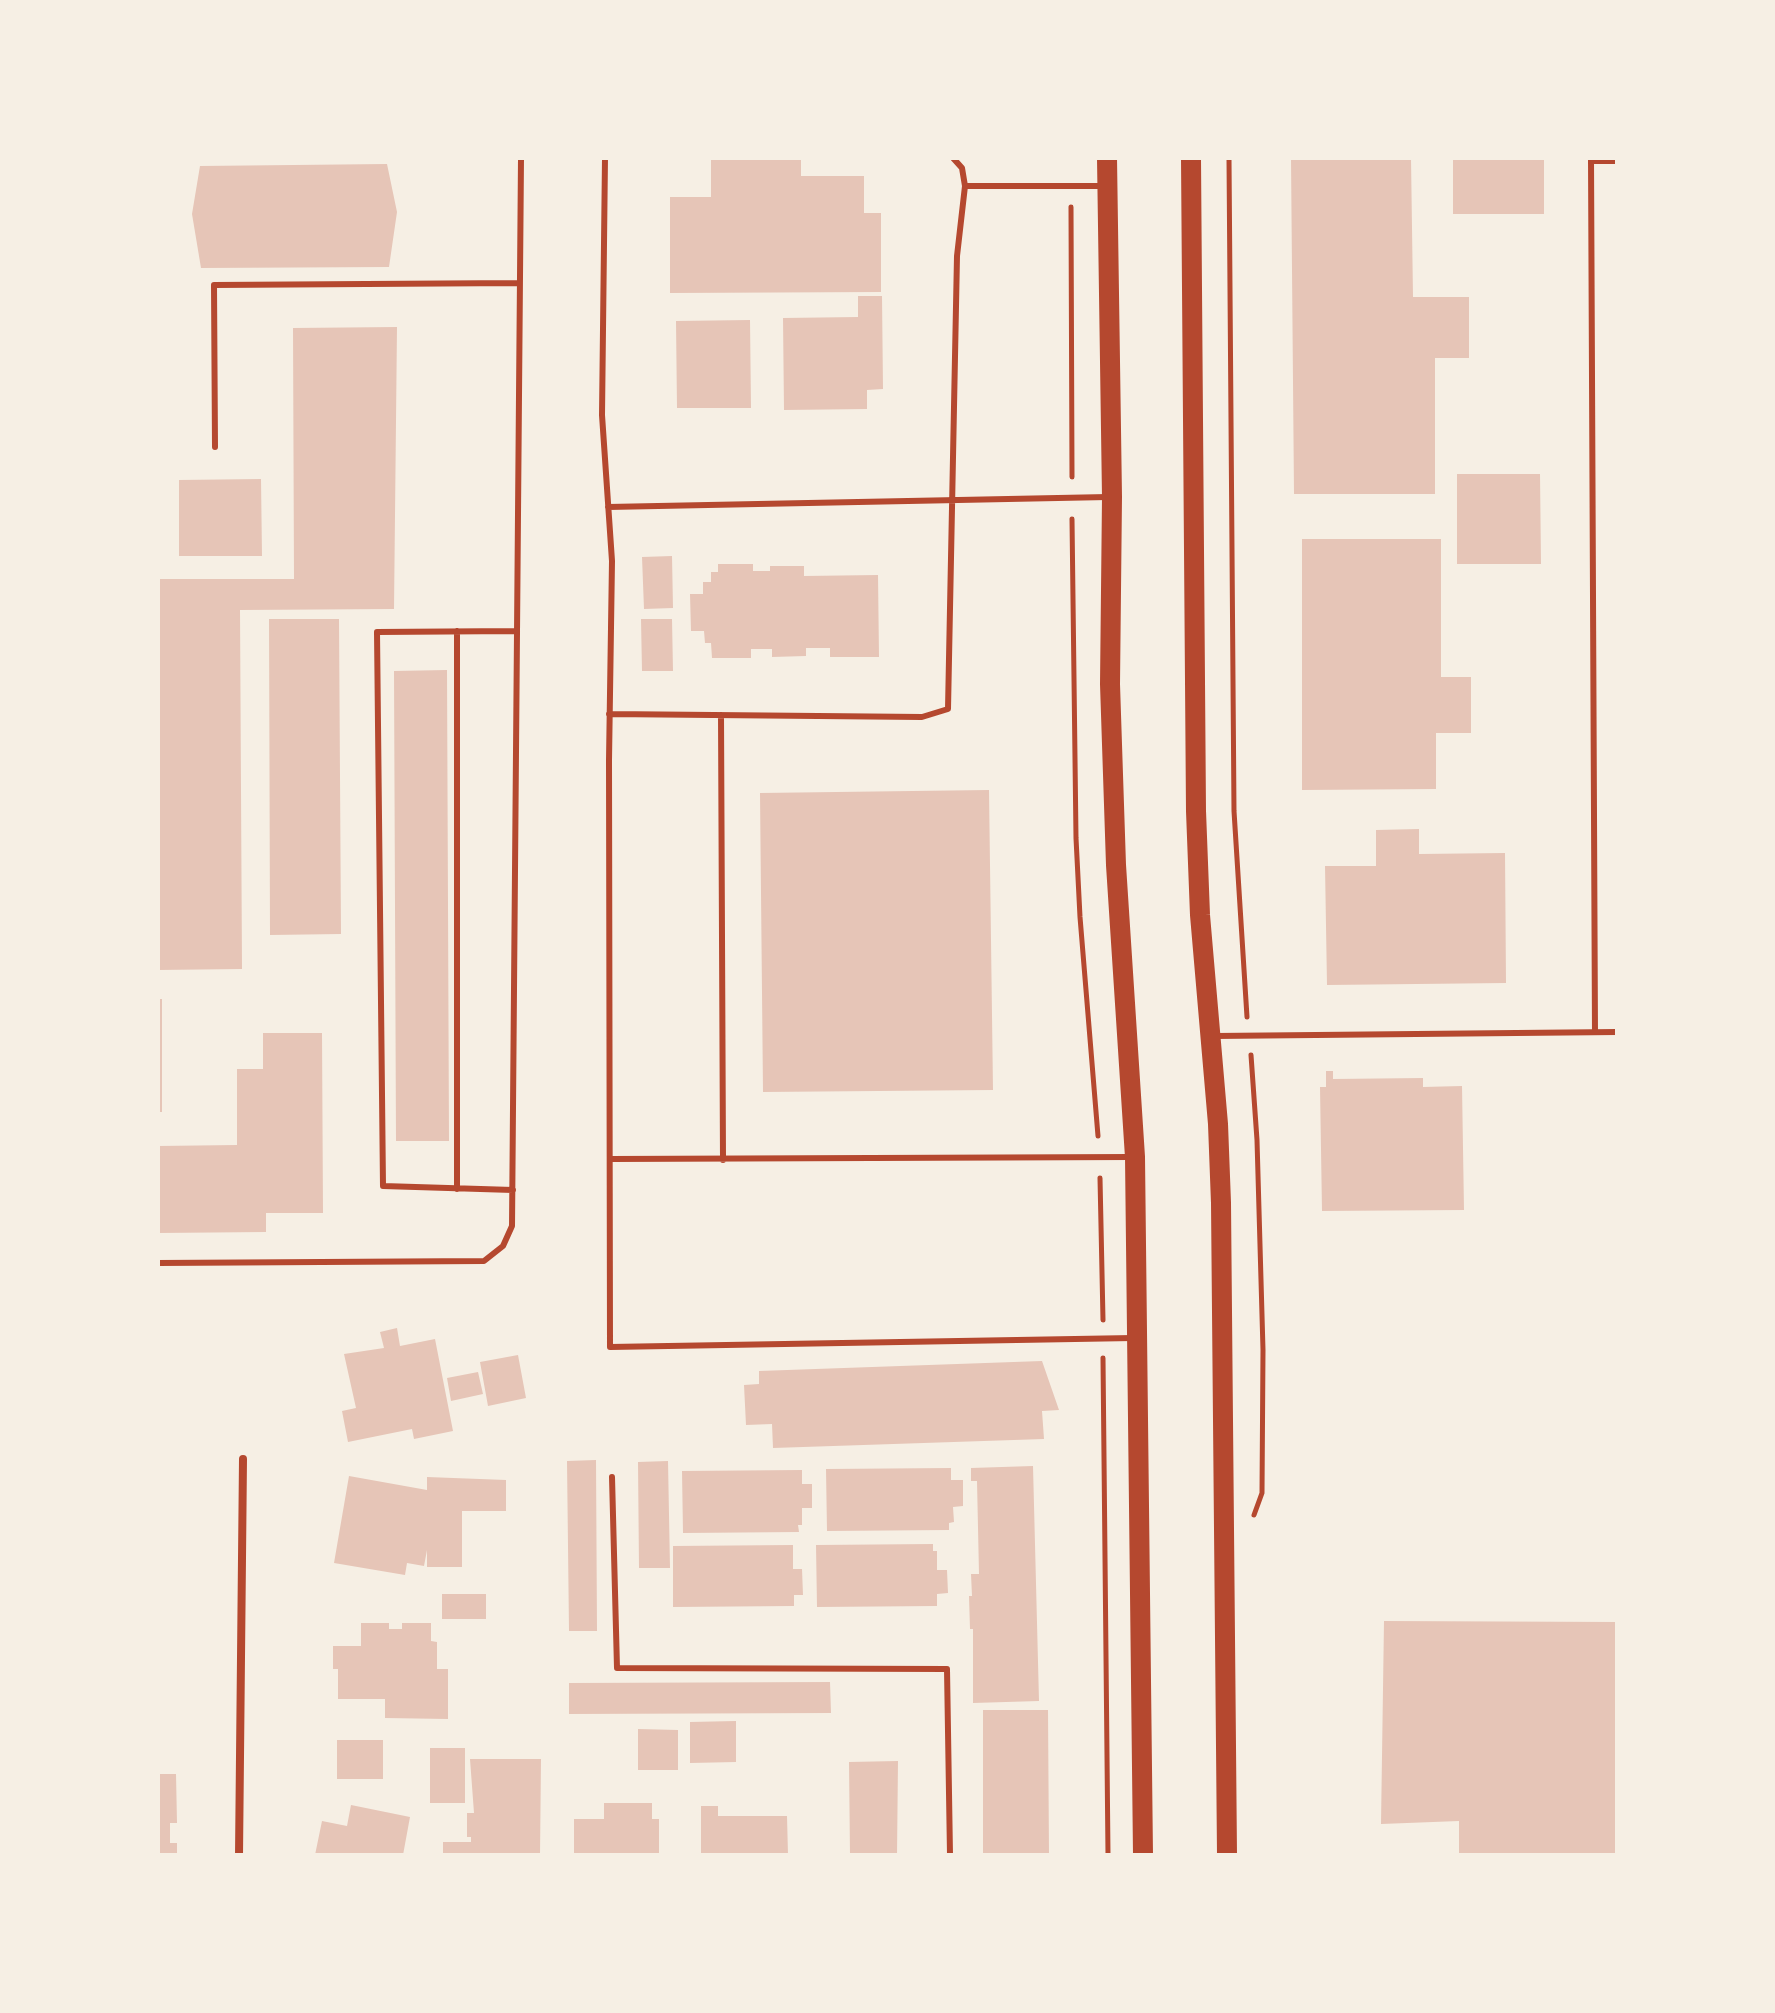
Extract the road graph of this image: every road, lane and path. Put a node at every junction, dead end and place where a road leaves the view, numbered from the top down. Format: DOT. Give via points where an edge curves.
graph roads {
  1 [pos="521,158"];
  2 [pos="605,158"];
  3 [pos="953,158"];
  4 [pos="1107,158"];
  5 [pos="1191,158"];
  6 [pos="1229,158"];
  7 [pos="1591,159"];
  8 [pos="1617,161"];
  9 [pos="965,186"];
  10 [pos="1071,186"];
  11 [pos="1107,186"];
  12 [pos="519,283"];
  13 [pos="215,447"];
  14 [pos="1112,497"];
  15 [pos="1072,498"];
  16 [pos="953,500"];
  17 [pos="608,507"];
  18 [pos="457,631"];
  19 [pos="517,631"];
  20 [pos="609,714"];
  21 [pos="721,715"];
  22 [pos="1595,1032"];
  23 [pos="1617,1032"];
  24 [pos="1249,1035"];
  25 [pos="1211,1036"];
  26 [pos="1135,1157"];
  27 [pos="1099,1158"];
  28 [pos="611,1159"];
  29 [pos="723,1160"];
  30 [pos="457,1189"];
  31 [pos="513,1190"];
  32 [pos="158,1263"];
  33 [pos="1139,1337"];
  34 [pos="1103,1338"];
  35 [pos="243,1459"];
  36 [pos="612,1477"];
  37 [pos="1251,1522"];
  38 [pos="239,1855"];
  39 [pos="950,1855"];
  40 [pos="1108,1855"];
  41 [pos="1143,1855"];
  42 [pos="1227,1855"];
  1 -- 12 [label="lane"];
  2 -- 17 [label="lane" via="602,415"];
  3 -- 9 [label="lane" via="962,168"];
  4 -- 11 [label="main road"];
  5 -- 25 [label="main road" via="1196,811"];
  6 -- 24 [label="path" via="1234,811"];
  7 -- 8 [label="lane"];
  7 -- 22 [label="lane"];
  9 -- 10 [label="lane"];
  9 -- 16 [label="lane" via="957,256"];
  10 -- 11 [label="lane"];
  10 -- 15 [label="path"];
  11 -- 14 [label="main road"];
  12 -- 13 [label="lane" via="214,285"];
  12 -- 19 [label="lane"];
  14 -- 15 [label="lane"];
  14 -- 26 [label="main road" via="1115,850"];
  15 -- 16 [label="lane"];
  15 -- 27 [label="path" via="1076,838"];
  16 -- 17 [label="lane"];
  16 -- 21 [label="lane" via="948,709 922,717"];
  17 -- 20 [label="lane"];
  18 -- 19 [label="lane"];
  18 -- 30 [label="lane"];
  18 -- 30 [label="lane" via="377,632 383,1186"];
  19 -- 31 [label="lane"];
  20 -- 21 [label="lane"];
  20 -- 28 [label="lane"];
  21 -- 29 [label="lane"];
  22 -- 23 [label="lane"];
  22 -- 24 [label="lane"];
  24 -- 25 [label="lane"];
  24 -- 37 [label="path" via="1263,1350 1262,1493"];
  25 -- 42 [label="main road" via="1223,1250"];
  26 -- 27 [label="lane"];
  26 -- 33 [label="main road"];
  27 -- 29 [label="lane"];
  27 -- 34 [label="path"];
  28 -- 29 [label="lane"];
  28 -- 34 [label="lane" via="610,1347"];
  30 -- 31 [label="lane"];
  31 -- 32 [label="lane" via="512,1226 503,1246 484,1261"];
  33 -- 34 [label="lane"];
  33 -- 41 [label="main road"];
  34 -- 40 [label="path"];
  35 -- 38 [label="street"];
  36 -- 39 [label="lane" via="617,1668 947,1669"];
}
